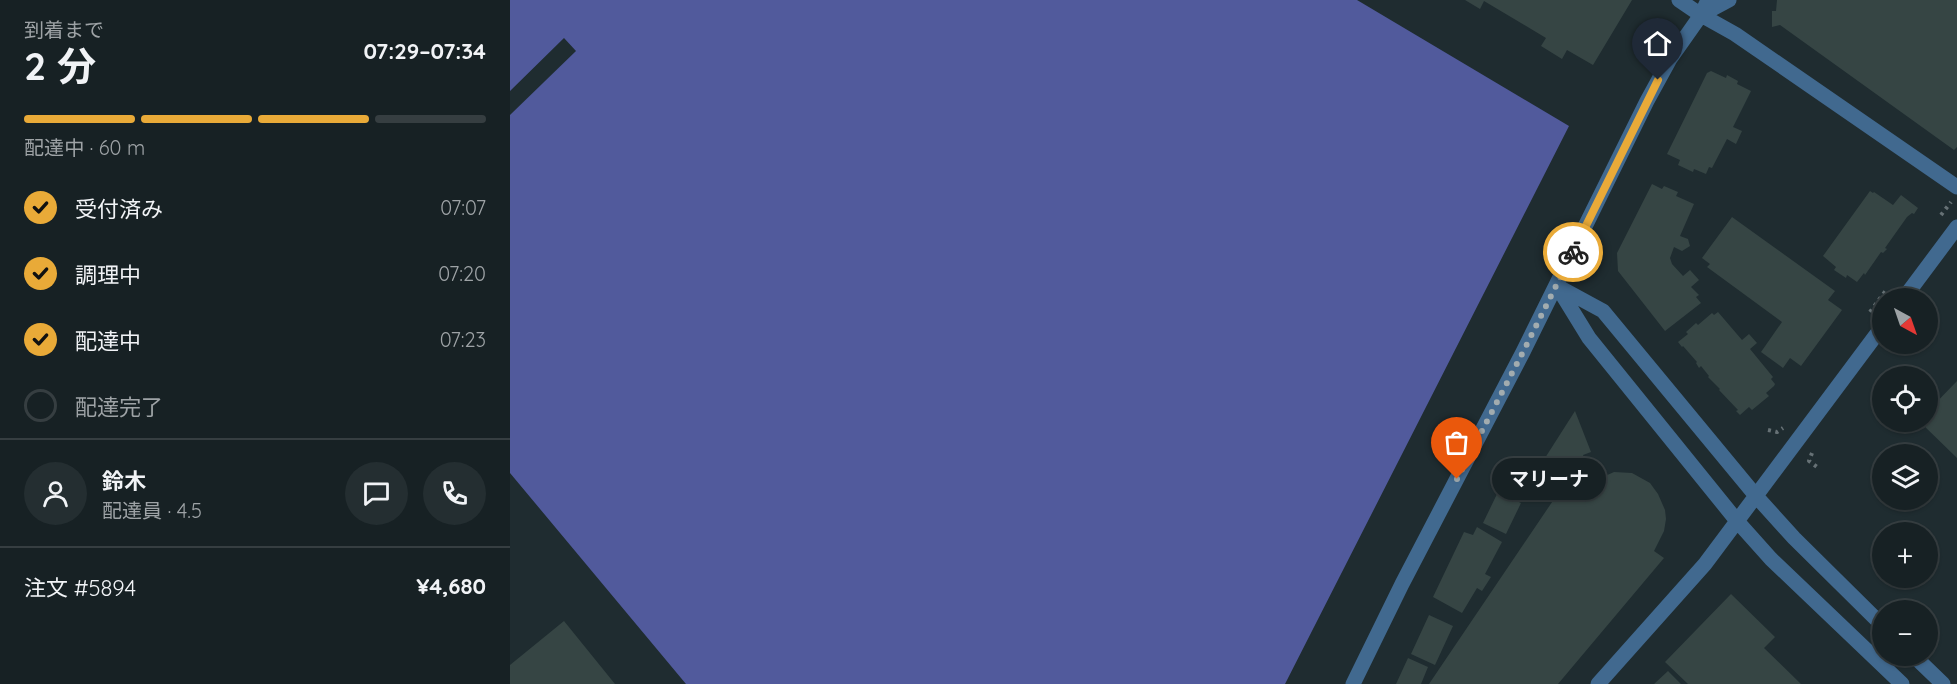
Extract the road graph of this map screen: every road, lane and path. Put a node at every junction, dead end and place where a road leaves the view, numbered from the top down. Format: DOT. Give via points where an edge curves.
graph roads {
  1 [pos="1679,0"];
  2 [pos="1708,0"];
  3 [pos="1729,0"];
  4 [pos="1701,15"];
  5 [pos="1957,187"];
  6 [pos="1957,194"];
  7 [pos="1937,220"];
  8 [pos="1957,228"];
  9 [pos="1557,286"];
  10 [pos="1912,288"];
  11 [pos="1872,340"];
  12 [pos="1768,430"];
  13 [pos="1777,432"];
  14 [pos="1809,461"];
  15 [pos="1817,467"];
  16 [pos="1756,496"];
  17 [pos="1737,521"];
  18 [pos="1872,615"];
  19 [pos="1924,666"];
  20 [pos="1353,684"];
  21 [pos="1598,684"];
  22 [pos="1902,684"];
  23 [pos="1943,684"];
  1 -- 4 [label="street"];
  2 -- 4 [label="street"];
  3 -- 4 [label="street"];
  4 -- 5 [label="street" via="1735,34"];
  4 -- 9 [label="street" via="1647,101"];
  6 -- 7 [label="path"];
  8 -- 10 [label="street"];
  9 -- 16 [label="street" via="1603,311"];
  9 -- 17 [label="street" via="1589,338"];
  9 -- 20 [label="street"];
  11 -- 16 [label="street"];
  12 -- 13 [label="path"];
  14 -- 15 [label="path"];
  16 -- 17 [label="street"];
  16 -- 18 [label="street"];
  17 -- 21 [label="street" via="1706,564"];
  17 -- 22 [label="street"];
  19 -- 23 [label="street"];
}
